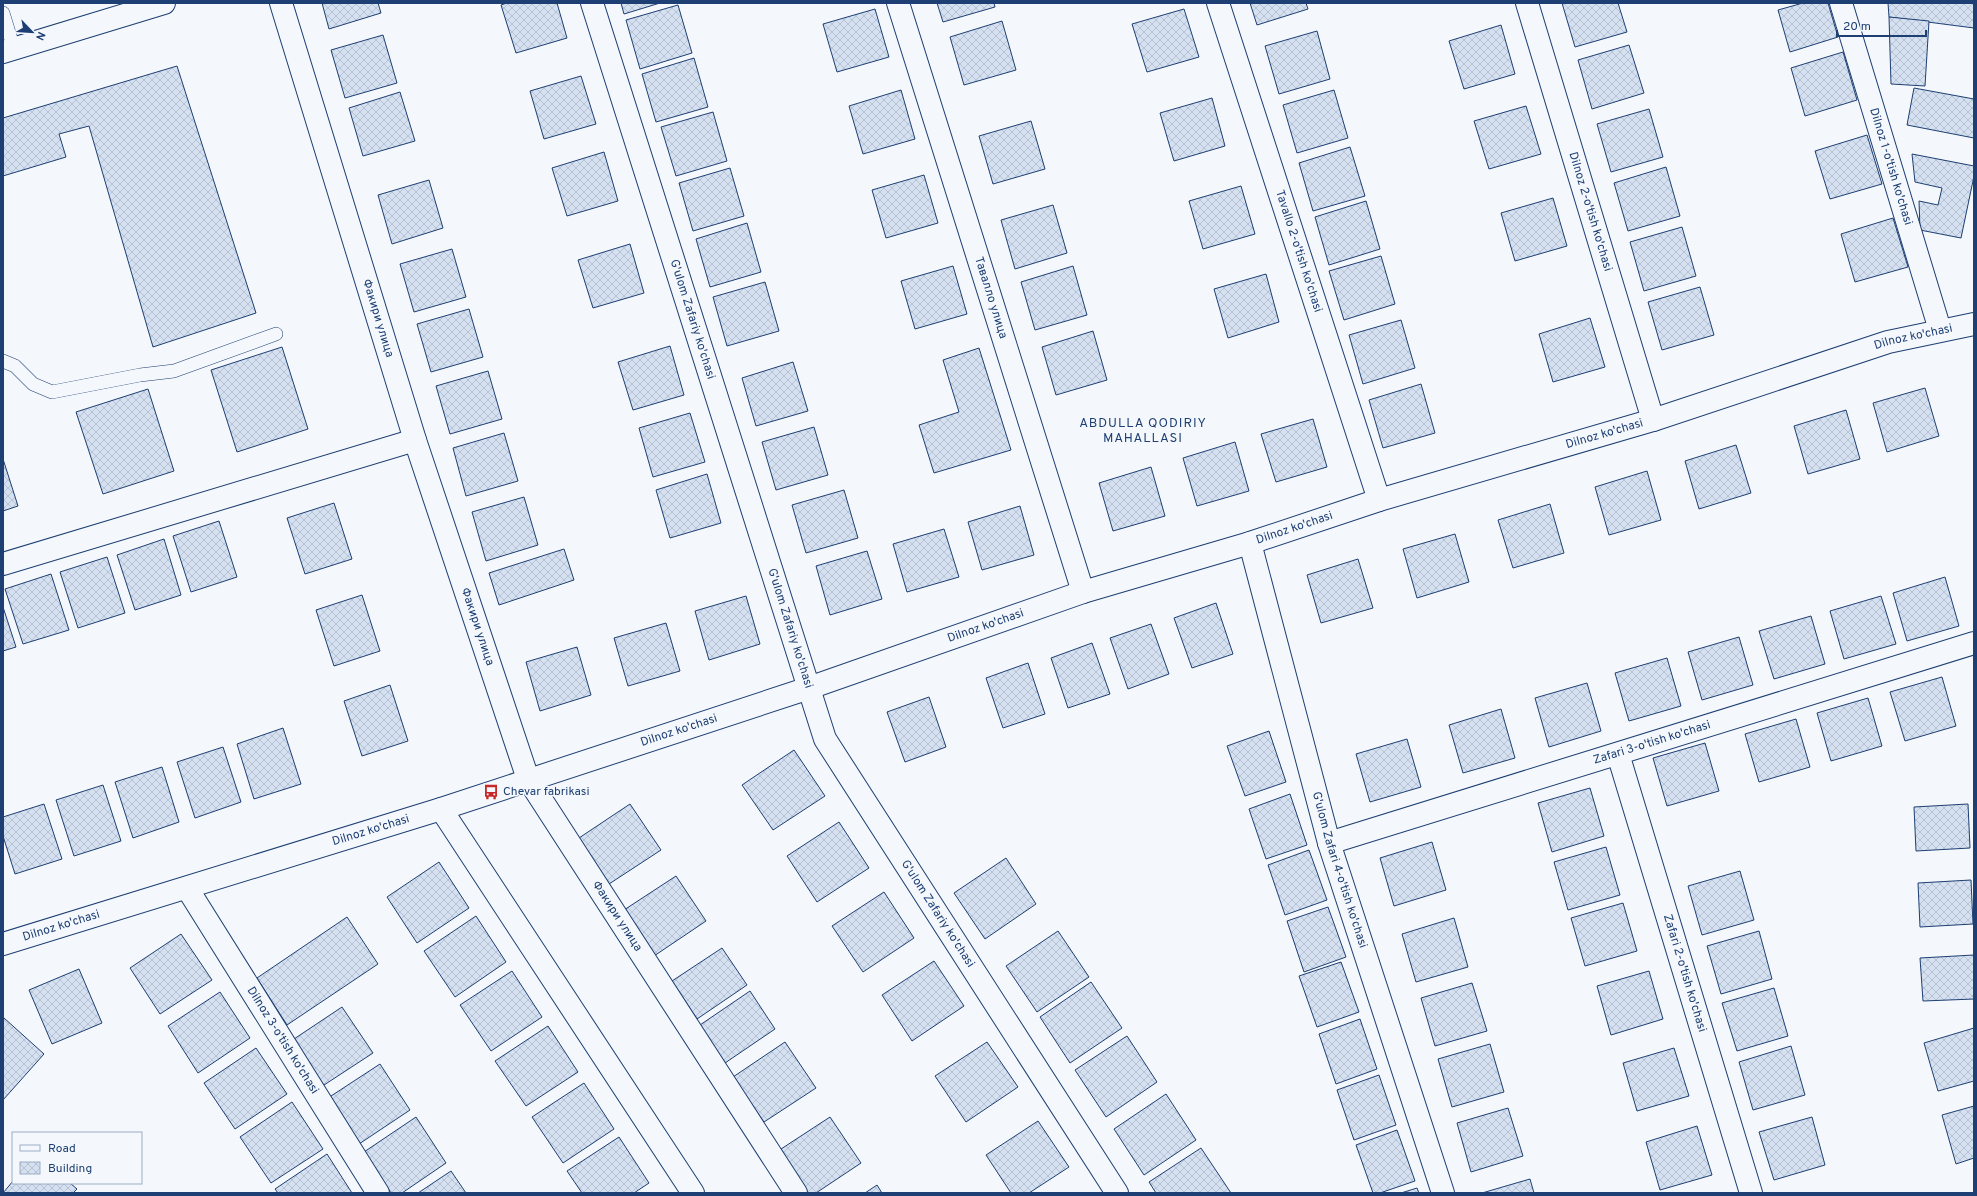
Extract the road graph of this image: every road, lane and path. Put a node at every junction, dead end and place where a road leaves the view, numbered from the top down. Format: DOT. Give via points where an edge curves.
graph roads {
  1 [pos="164,3"];
  2 [pos="281,3"];
  3 [pos="592,3"];
  4 [pos="898,3"];
  5 [pos="1218,3"];
  6 [pos="1526,3"];
  7 [pos="1841,3"];
  8 [pos="3,13"];
  9 [pos="8,50"];
  10 [pos="1974,324"];
  11 [pos="1940,330"];
  12 [pos="276,334"];
  13 [pos="3,361"];
  14 [pos="1653,420"];
  15 [pos="415,440"];
  16 [pos="1379,500"];
  17 [pos="1250,543"];
  18 [pos="3,564"];
  19 [pos="1083,592"];
  20 [pos="1974,642"];
  21 [pos="809,688"];
  22 [pos="1618,754"];
  23 [pos="528,779"];
  24 [pos="441,808"];
  25 [pos="1329,843"];
  26 [pos="187,888"];
  27 [pos="3,944"];
  28 [pos="378,1193"];
  29 [pos="693,1193"];
  30 [pos="796,1193"];
  31 [pos="1116,1193"];
  32 [pos="1442,1193"];
  33 [pos="1751,1193"];
  1 -- 9 [label="street"];
  2 -- 15 [label="street, Факири улица"];
  3 -- 21 [label="street, G'ulom Zafariy ko'chasi"];
  4 -- 19 [label="street, Тавалло улица"];
  5 -- 16 [label="street, Tavallo 2-o'tish ko'chasi"];
  6 -- 14 [label="street, Dilnoz 2-o'tish ko'chasi"];
  7 -- 11 [label="street, Dilnoz 1-o'tish ko'chasi"];
  8 -- 9 [label="lane"];
  10 -- 11 [label="street, Dilnoz ko'chasi"];
  11 -- 14 [label="street, Dilnoz ko'chasi" via="1888,342"];
  12 -- 13 [label="lane" via="174,371 52,392 33,384 15,366"];
  14 -- 16 [label="street, Dilnoz ko'chasi"];
  15 -- 18 [label="street"];
  15 -- 23 [label="street, Факири улица"];
  16 -- 17 [label="street, Dilnoz ko'chasi"];
  17 -- 19 [label="street, Dilnoz ko'chasi"];
  17 -- 25 [label="street, G'ulom Zafari 4-o'tish ko'chasi"];
  19 -- 21 [label="street, Dilnoz ko'chasi"];
  20 -- 22 [label="street, Zafari 3-o'tish ko'chasi"];
  21 -- 23 [label="street, Dilnoz ko'chasi"];
  21 -- 31 [label="street, G'ulom Zafariy ko'chasi" via="826,740"];
  22 -- 25 [label="street, Zafari 3-o'tish ko'chasi"];
  22 -- 33 [label="street, Zafari 2-o'tish ko'chasi"];
  23 -- 24 [label="street, Dilnoz ko'chasi"];
  23 -- 30 [label="street, Факири улица"];
  24 -- 26 [label="street, Dilnoz ko'chasi"];
  24 -- 29 [label="street"];
  25 -- 32 [label="street, G'ulom Zafari 4-o'tish ko'chasi"];
  26 -- 27 [label="street, Dilnoz ko'chasi"];
  26 -- 28 [label="street, Dilnoz 3-o'tish ko'chasi"];
}
